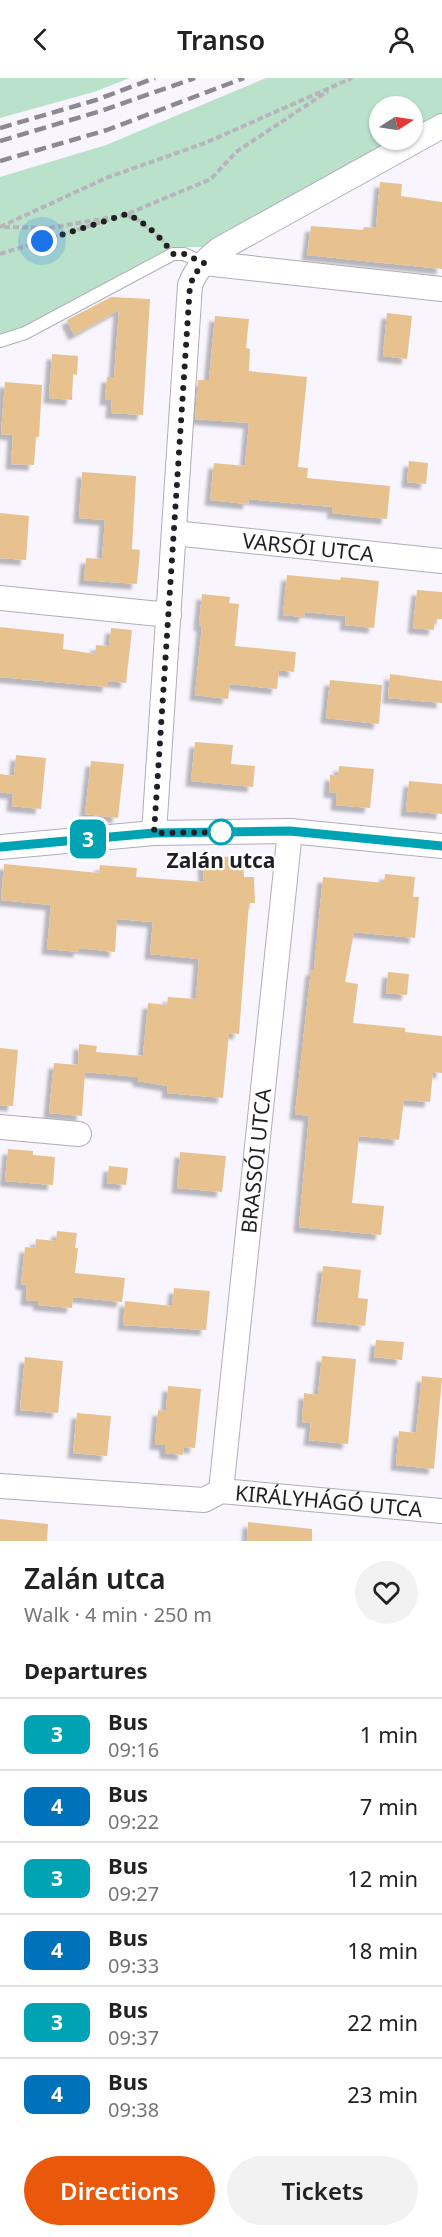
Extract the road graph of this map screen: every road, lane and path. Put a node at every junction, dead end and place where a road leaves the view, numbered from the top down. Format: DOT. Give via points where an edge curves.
graph roads {
  1 [pos="352,78"];
  2 [pos="336,85"];
  3 [pos="442,126"];
  4 [pos="127,214"];
  5 [pos="0,226"];
  6 [pos="0,254"];
  7 [pos="173,254"];
  8 [pos="204,263"];
  9 [pos="442,289"];
  10 [pos="0,341"];
  11 [pos="174,533"];
  12 [pos="442,561"];
  13 [pos="0,598"];
  14 [pos="169,615"];
  15 [pos="290,831"];
  16 [pos="154,833"];
  17 [pos="442,846"];
  18 [pos="0,847"];
  19 [pos="0,1127"];
  20 [pos="79,1134"];
  21 [pos="0,1486"];
  22 [pos="221,1491"];
  23 [pos="442,1511"];
  1 -- 2 [label="path"];
  2 -- 4 [label="path" via="236,152 211,179"];
  2 -- 5 [label="path" via="205,143 106,178"];
  3 -- 8 [label="street" via="219,249"];
  4 -- 5 [label="path" via="49,228"];
  4 -- 6 [label="path"];
  4 -- 7 [label="path" via="162,239"];
  7 -- 8 [label="lane" via="184,254"];
  7 -- 10 [label="lane" via="25,333"];
  8 -- 9 [label="street"];
  8 -- 11 [label="street" via="190,285"];
  11 -- 12 [label="street, VARSÓI UTCA"];
  11 -- 14 [label="street"];
  13 -- 14 [label="street"];
  14 -- 16 [label="street"];
  15 -- 16 [label="street"];
  15 -- 17 [label="street"];
  15 -- 22 [label="street, BRASSÓI UTCA"];
  16 -- 18 [label="street"];
  19 -- 20 [label="street"];
  21 -- 22 [label="street, KIRÁLYHÁGÓ UTCA" via="204,1500"];
  22 -- 23 [label="street, KIRÁLYHÁGÓ UTCA"];
}
